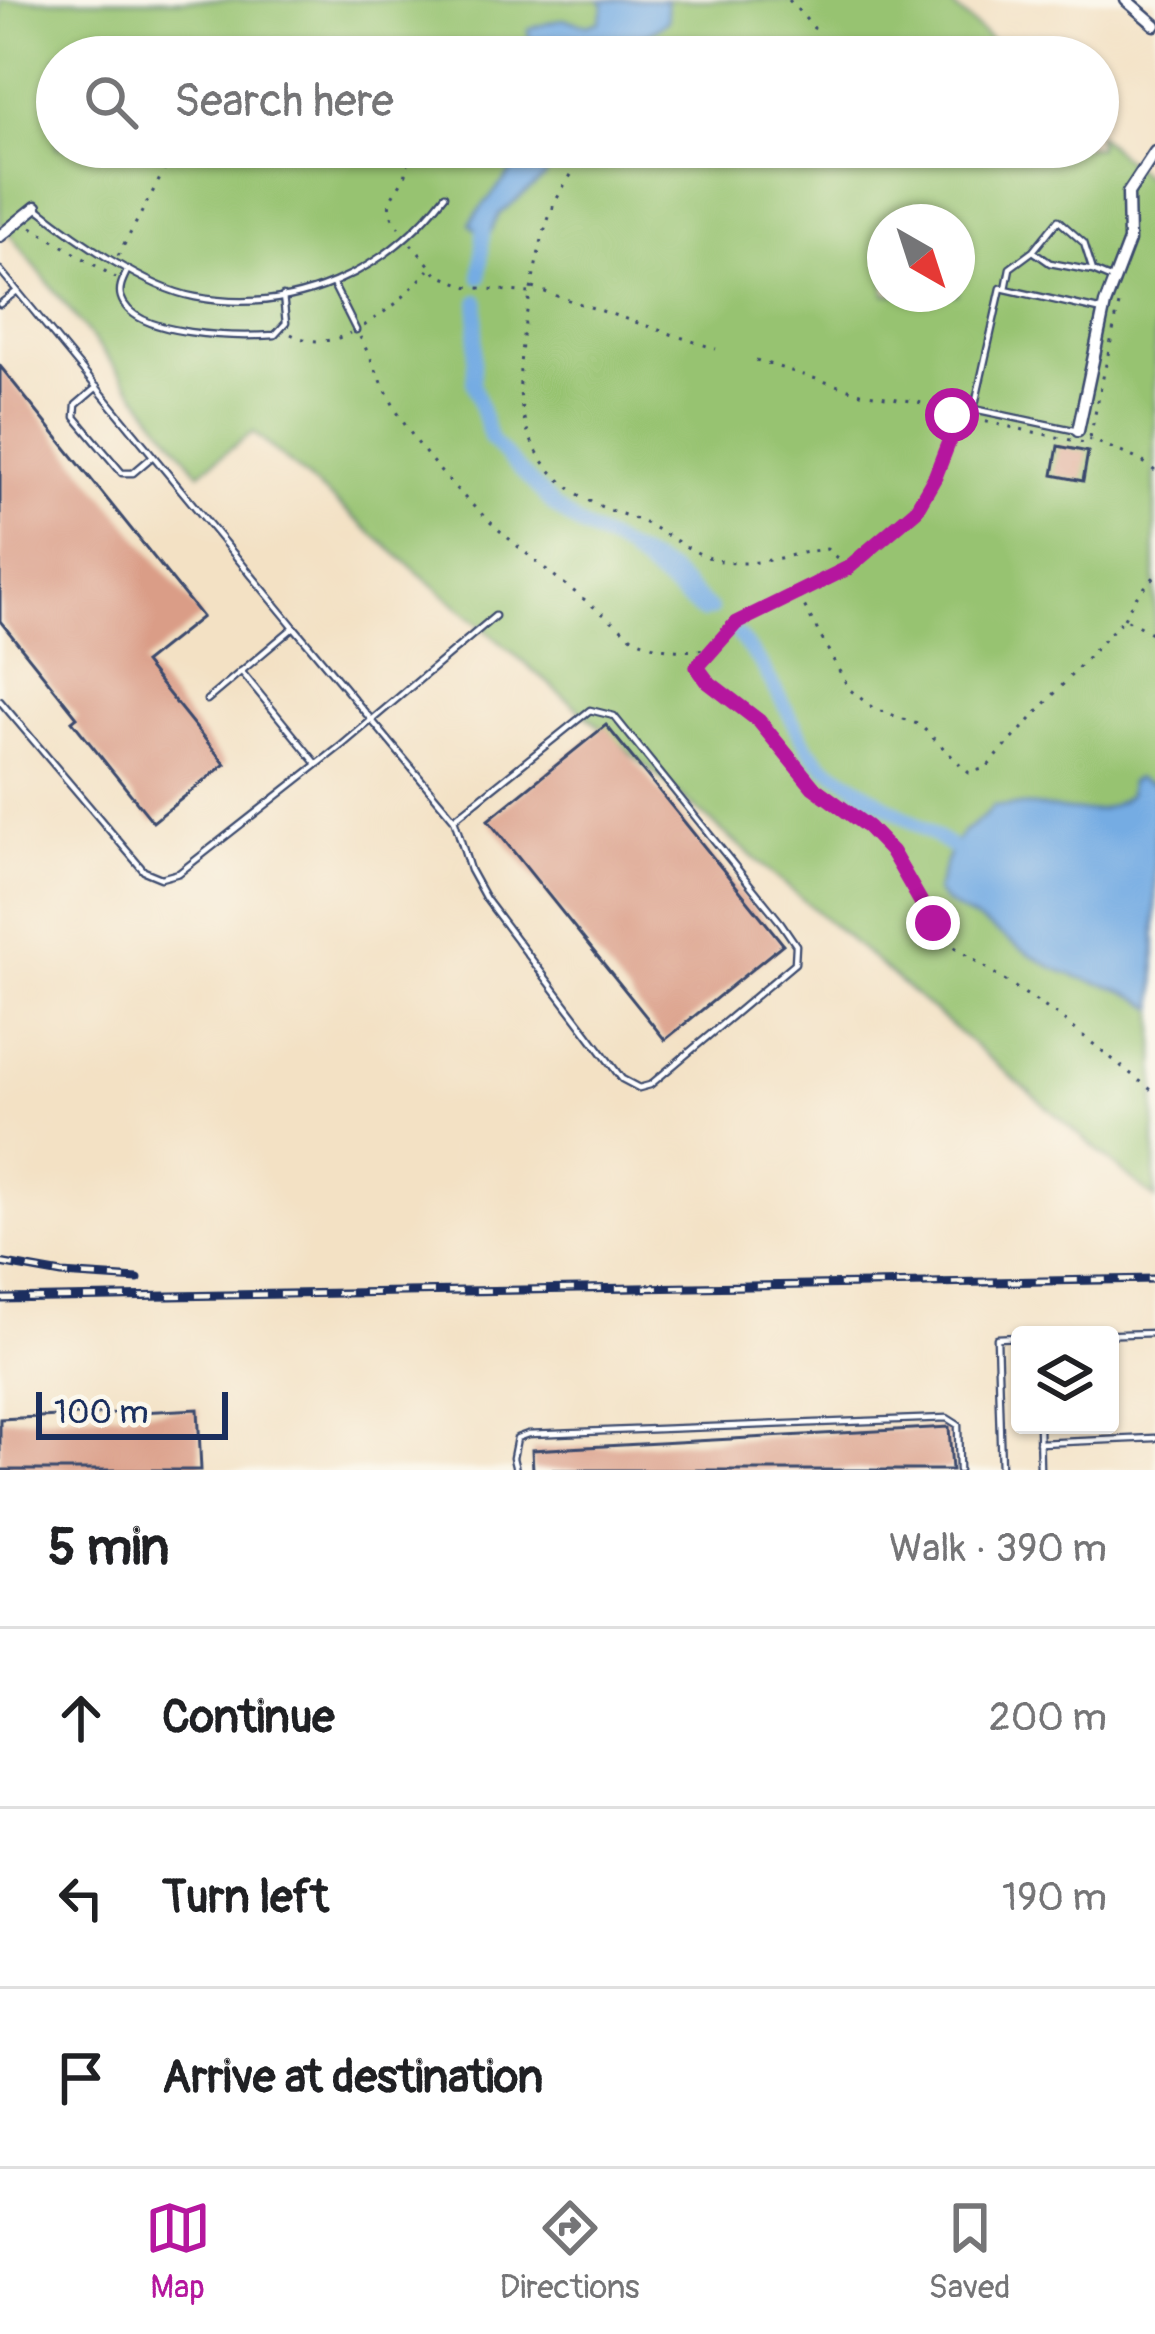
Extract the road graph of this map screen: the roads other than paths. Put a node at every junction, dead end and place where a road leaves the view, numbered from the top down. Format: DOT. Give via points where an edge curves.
graph roads {
  1 [pos="1126,0"];
  2 [pos="1155,25"];
  3 [pos="1155,152"];
  4 [pos="446,195"];
  5 [pos="36,207"];
  6 [pos="0,236"];
  7 [pos="1033,250"];
  8 [pos="128,269"];
  9 [pos="0,270"];
  10 [pos="1094,271"];
  11 [pos="1118,283"];
  12 [pos="333,284"];
  13 [pos="1006,289"];
  14 [pos="17,290"];
  15 [pos="283,296"];
  16 [pos="0,304"];
  17 [pos="1103,310"];
  18 [pos="356,330"];
  19 [pos="97,388"];
  20 [pos="1078,431"];
  21 [pos="153,455"];
  22 [pos="495,616"];
  23 [pos="294,627"];
  24 [pos="241,670"];
  25 [pos="207,700"];
  26 [pos="0,701"];
  27 [pos="371,720"];
  28 [pos="317,764"];
  29 [pos="454,819"];
  30 [pos="1155,1333"];
  31 [pos="1119,1334"];
  32 [pos="1011,1337"];
  33 [pos="1040,1434"];
  34 [pos="1155,1438"];
  35 [pos="1040,1442"];
  36 [pos="516,1470"];
  37 [pos="959,1470"];
  38 [pos="1001,1470"];
  39 [pos="1040,1470"];
  1 -- 2 [label="street"];
  3 -- 11 [label="street" via="1128,194 1129,242"];
  4 -- 12 [label="lane" via="381,260"];
  5 -- 6 [label="street"];
  5 -- 8 [label="lane"];
  7 -- 10 [label="lane" via="1050,263"];
  7 -- 10 [label="lane" via="1058,220 1084,243"];
  7 -- 13 [label="lane" via="1010,268"];
  8 -- 15 [label="lane" via="191,297"];
  8 -- 15 [label="lane" via="121,300 131,311 219,338 275,335 286,323"];
  9 -- 14 [label="lane"];
  10 -- 11 [label="lane"];
  11 -- 17 [label="street"];
  12 -- 15 [label="lane"];
  12 -- 18 [label="lane"];
  13 -- 17 [label="lane"];
  13 -- 20 [label="lane" via="1000,288 974,409"];
  14 -- 16 [label="lane"];
  14 -- 19 [label="lane"];
  17 -- 20 [label="street"];
  19 -- 21 [label="lane"];
  19 -- 21 [label="lane" via="76,405 75,417 122,472 133,473"];
  21 -- 23 [label="lane"];
  22 -- 27 [label="lane"];
  23 -- 24 [label="lane"];
  23 -- 27 [label="lane"];
  24 -- 25 [label="lane"];
  24 -- 28 [label="lane"];
  26 -- 28 [label="lane" via="144,871 161,878 179,873"];
  27 -- 28 [label="lane"];
  27 -- 29 [label="lane"];
  29 -- 29 [label="lane" via="486,899 622,1079 639,1088 795,963 796,945 781,923 604,711 590,710"];
  30 -- 31 [label="lane"];
  32 -- 38 [label="lane" via="998,1338"];
  33 -- 35 [label="lane"];
  34 -- 35 [label="lane"];
  35 -- 39 [label="lane"];
  36 -- 37 [label="lane" via="518,1438 528,1434 947,1418 958,1425"];
}
